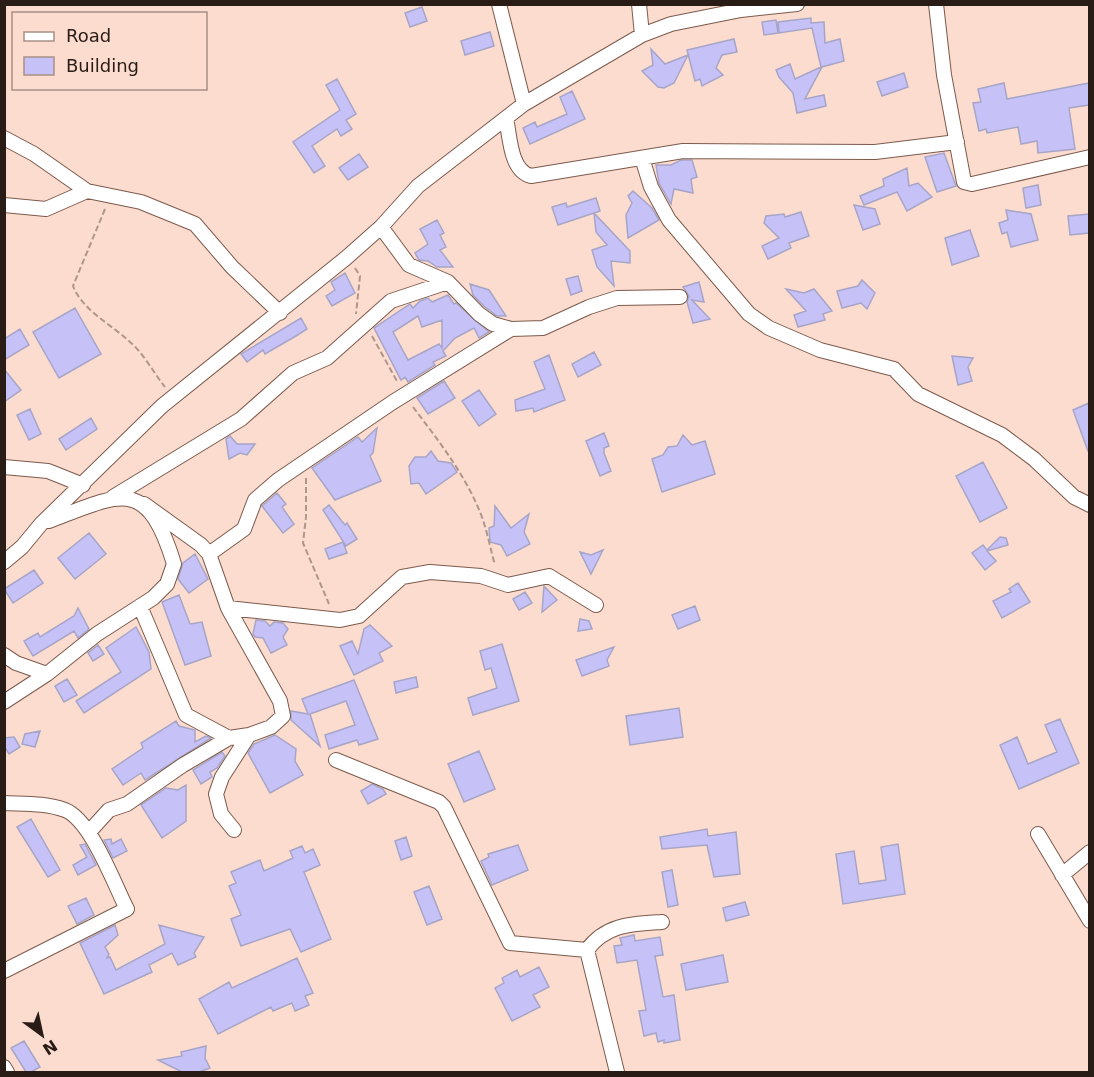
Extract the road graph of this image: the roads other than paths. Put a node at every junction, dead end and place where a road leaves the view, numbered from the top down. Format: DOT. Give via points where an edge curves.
graph roads {
  1 [pos="499,4"];
  2 [pos="639,4"];
  3 [pos="797,4"];
  4 [pos="936,4"];
  5 [pos="642,35"];
  6 [pos="524,104"];
  7 [pos="506,118"];
  8 [pos="4,138"];
  9 [pos="957,142"];
  10 [pos="1089,157"];
  11 [pos="642,158"];
  12 [pos="87,191"];
  13 [pos="4,205"];
  14 [pos="381,227"];
  15 [pos="448,282"];
  16 [pos="680,297"];
  17 [pos="280,313"];
  18 [pos="511,329"];
  19 [pos="4,466"];
  20 [pos="83,485"];
  21 [pos="113,497"];
  22 [pos="144,504"];
  23 [pos="1089,505"];
  24 [pos="41,524"];
  25 [pos="209,554"];
  26 [pos="4,562"];
  27 [pos="596,605"];
  28 [pos="140,606"];
  29 [pos="228,608"];
  30 [pos="4,655"];
  31 [pos="47,674"];
  32 [pos="4,702"];
  33 [pos="249,735"];
  34 [pos="229,738"];
  35 [pos="336,760"];
  36 [pos="4,803"];
  37 [pos="234,830"];
  38 [pos="89,832"];
  39 [pos="1038,834"];
  40 [pos="1089,852"];
  41 [pos="1062,875"];
  42 [pos="1089,921"];
  43 [pos="662,922"];
  44 [pos="588,950"];
  45 [pos="4,971"];
  46 [pos="4,1067"];
  47 [pos="7,1072"];
  48 [pos="617,1072"];
  1 -- 6 [label="street"];
  2 -- 5 [label="street"];
  3 -- 5 [label="street" via="700,17"];
  4 -- 9 [label="street"];
  5 -- 6 [label="street"];
  6 -- 7 [label="street"];
  7 -- 11 [label="street" via="515,162 524,174"];
  7 -- 14 [label="street" via="418,186"];
  8 -- 12 [label="street"];
  9 -- 10 [label="street" via="964,182 972,184"];
  9 -- 11 [label="street" via="875,152 682,151"];
  11 -- 23 [label="street" via="651,187 669,220 749,314 769,328 820,350 894,369 918,394 1002,435 1074,497"];
  12 -- 13 [label="street" via="46,209"];
  12 -- 17 [label="street" via="141,201 195,225"];
  14 -- 15 [label="street" via="409,264"];
  14 -- 17 [label="street"];
  15 -- 18 [label="street" via="486,319"];
  15 -- 21 [label="street" via="391,301 327,358 292,373 241,419"];
  16 -- 18 [label="street" via="617,298 543,328"];
  17 -- 20 [label="street" via="173,397"];
  18 -- 25 [label="street" via="278,480 255,500 244,529"];
  19 -- 20 [label="street" via="48,471"];
  20 -- 24 [label="street"];
  21 -- 22 [label="street" via="131,497"];
  21 -- 24 [label="street"];
  22 -- 25 [label="street" via="201,544"];
  22 -- 28 [label="street" via="164,537 174,564 167,584"];
  24 -- 26 [label="street"];
  25 -- 29 [label="street"];
  27 -- 29 [label="street" via="549,576 514,585 481,576 430,572 402,577 359,616 340,620"];
  28 -- 31 [label="street"];
  28 -- 34 [label="street" via="186,715"];
  29 -- 33 [label="street" via="272,684 283,716 271,727"];
  30 -- 31 [label="street"];
  31 -- 32 [label="street"];
  33 -- 34 [label="street"];
  33 -- 37 [label="street" via="222,777 216,794 221,814"];
  34 -- 38 [label="street" via="127,804 109,810"];
  35 -- 44 [label="street" via="408,788 444,807 510,943"];
  36 -- 38 [label="street" via="68,811"];
  38 -- 45 [label="street" via="127,909"];
  39 -- 41 [label="street"];
  40 -- 41 [label="street"];
  41 -- 42 [label="street"];
  43 -- 44 [label="street" via="611,929"];
  44 -- 48 [label="street"];
  46 -- 47 [label="street"];
}
